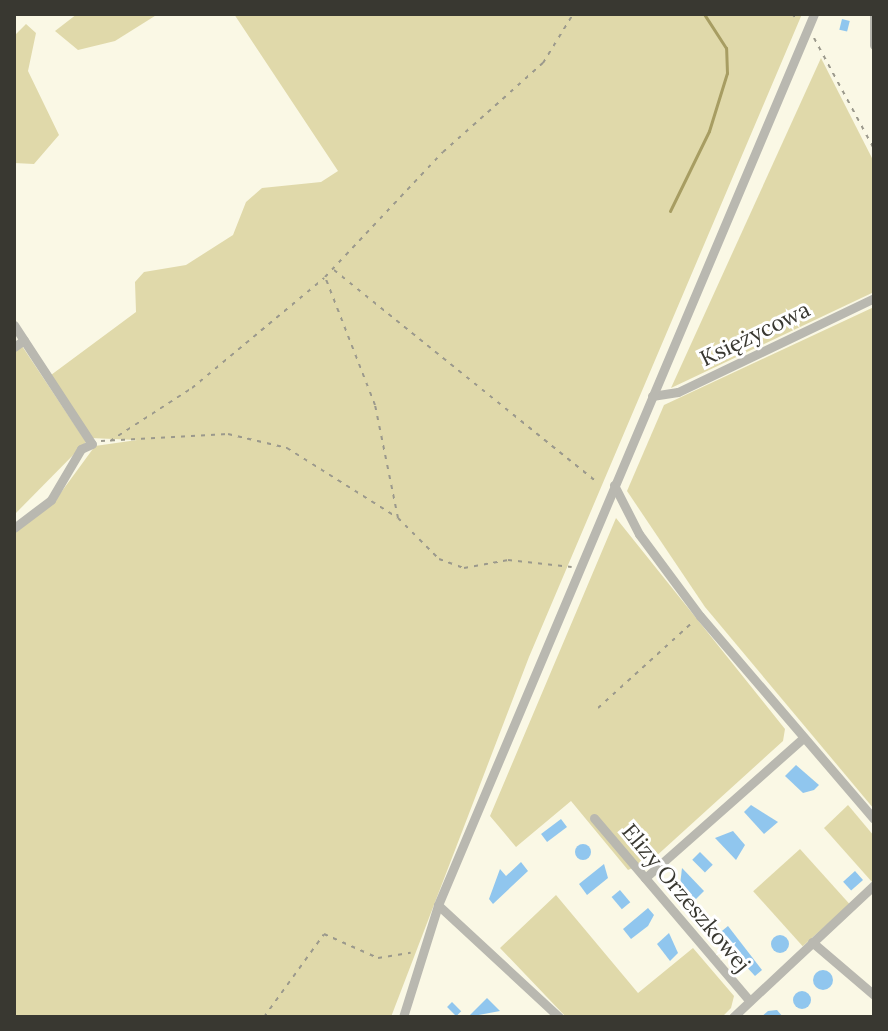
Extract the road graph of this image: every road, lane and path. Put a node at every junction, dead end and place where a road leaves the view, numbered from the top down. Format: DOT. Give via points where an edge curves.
graph roads {
  1 [pos="573,14"];
  2 [pos="814,14"];
  3 [pos="874,15"];
  4 [pos="818,43"];
  5 [pos="874,45"];
  6 [pos="874,149"];
  7 [pos="333,269"];
  8 [pos="325,277"];
  9 [pos="874,298"];
  10 [pos="14,325"];
  11 [pos="24,340"];
  12 [pos="14,347"];
  13 [pos="652,396"];
  14 [pos="110,441"];
  15 [pos="92,444"];
  16 [pos="598,483"];
  17 [pos="614,485"];
  18 [pos="398,518"];
  19 [pos="14,528"];
  20 [pos="577,568"];
  21 [pos="700,616"];
  22 [pos="598,708"];
  23 [pos="801,740"];
  24 [pos="594,818"];
  25 [pos="874,819"];
  26 [pos="645,878"];
  27 [pos="874,885"];
  28 [pos="438,905"];
  29 [pos="812,942"];
  30 [pos="421,952"];
  31 [pos="874,995"];
  32 [pos="750,1001"];
  33 [pos="264,1017"];
  34 [pos="403,1017"];
  35 [pos="559,1017"];
  36 [pos="733,1017"];
  1 -- 7 [label="path" via="543,63 443,152"];
  2 -- 13 [label="street"];
  3 -- 5 [label="street"];
  4 -- 6 [label="path"];
  7 -- 8 [label="path"];
  7 -- 16 [label="path"];
  8 -- 14 [label="path" via="192,388"];
  8 -- 18 [label="path" via="375,405"];
  9 -- 13 [label="street, Księżycowa" via="678,392"];
  10 -- 11 [label="street"];
  11 -- 12 [label="street"];
  11 -- 15 [label="street"];
  13 -- 17 [label="street"];
  14 -- 15 [label="path"];
  14 -- 18 [label="path" via="228,434 287,448"];
  15 -- 19 [label="street" via="81,449 51,500"];
  17 -- 20 [label="street"];
  17 -- 21 [label="street" via="639,534"];
  18 -- 20 [label="path" via="439,559 464,568 508,560"];
  20 -- 28 [label="street"];
  21 -- 22 [label="path"];
  21 -- 23 [label="street"];
  23 -- 25 [label="street"];
  23 -- 26 [label="street"];
  24 -- 26 [label="street, Elizy Orzeszkowej"];
  26 -- 32 [label="street, Elizy Orzeszkowej"];
  27 -- 29 [label="street"];
  28 -- 30 [label="street"];
  28 -- 35 [label="street"];
  29 -- 31 [label="street"];
  29 -- 32 [label="street"];
  30 -- 33 [label="path" via="378,958 324,934"];
  30 -- 34 [label="street"];
  32 -- 36 [label="street"];
}
